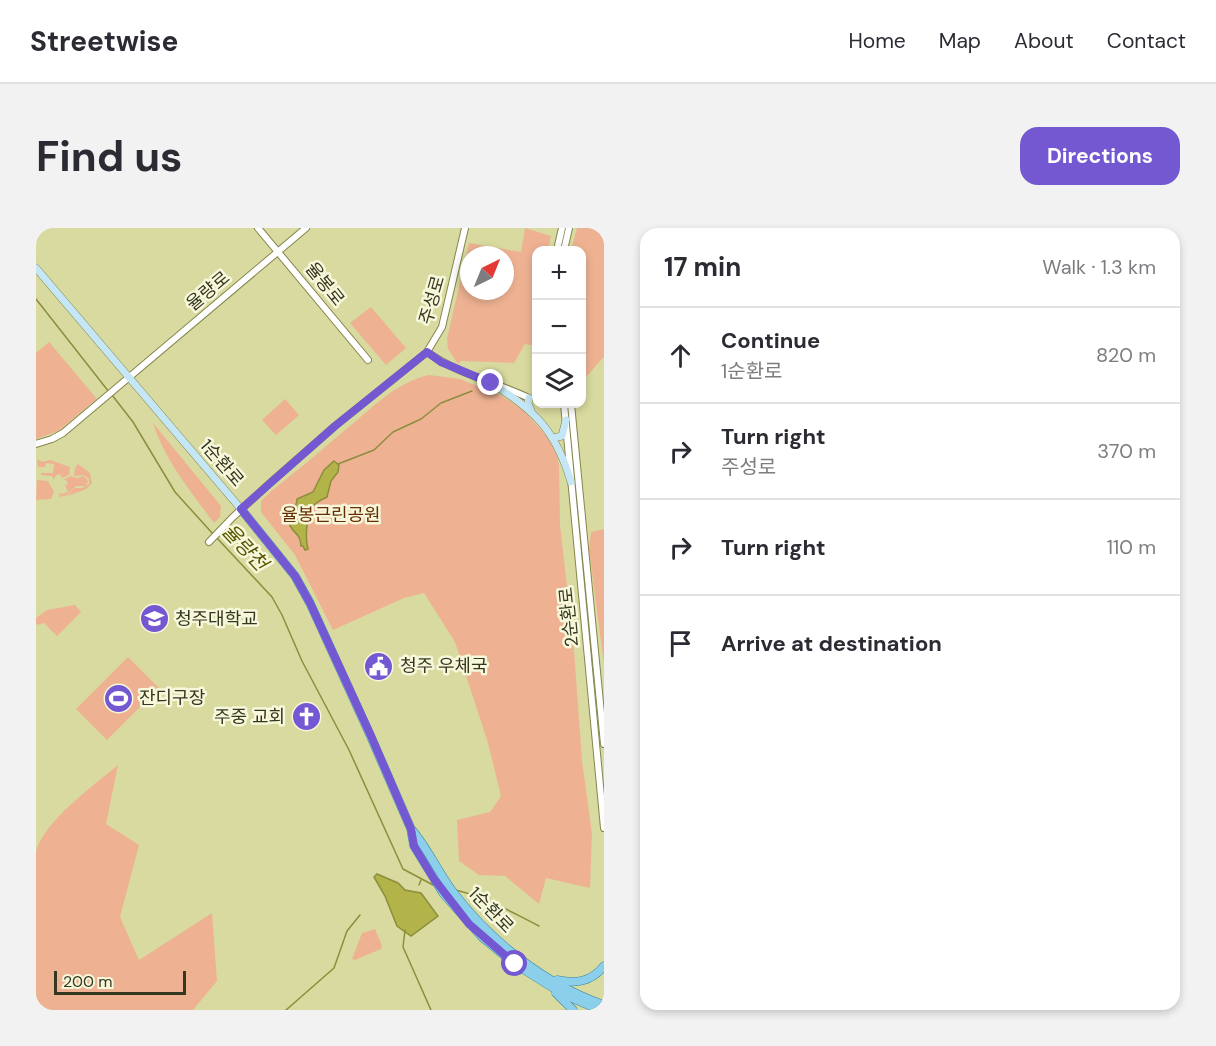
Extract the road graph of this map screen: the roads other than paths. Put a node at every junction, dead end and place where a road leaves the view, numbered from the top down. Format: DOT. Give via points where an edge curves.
graph roads {
  1 [pos="258,228"];
  2 [pos="306,228"];
  3 [pos="465,228"];
  4 [pos="562,228"];
  5 [pos="569,228"];
  6 [pos="558,246"];
  7 [pos="565,246"];
  8 [pos="278,252"];
  9 [pos="36,268"];
  10 [pos="427,352"];
  11 [pos="368,360"];
  12 [pos="129,377"];
  13 [pos="491,383"];
  14 [pos="529,398"];
  15 [pos="564,408"];
  16 [pos="571,408"];
  17 [pos="531,410"];
  18 [pos="566,420"];
  19 [pos="554,438"];
  20 [pos="36,444"];
  21 [pos="570,482"];
  22 [pos="241,509"];
  23 [pos="209,542"];
  24 [pos="604,744"];
  25 [pos="604,828"];
  26 [pos="411,829"];
  27 [pos="604,966"];
  28 [pos="547,976"];
  29 [pos="548,986"];
  30 [pos="604,1005"];
  31 [pos="573,1010"];
  32 [pos="600,1010"];
  1 -- 8 [label="street, 율봉로"];
  2 -- 8 [label="street, 율량로"];
  3 -- 10 [label="street, 주성로" via="442,327"];
  4 -- 6 [label="street"];
  5 -- 7 [label="street"];
  8 -- 11 [label="street, 율봉로"];
  8 -- 12 [label="street, 율량로"];
  9 -- 12 [label="main road, 1순환로"];
  10 -- 13 [label="street"];
  10 -- 22 [label="street, 주성로"];
  12 -- 20 [label="street, 율량로" via="63,433"];
  12 -- 22 [label="main road, 1순환로"];
  13 -- 14 [label="street"];
  13 -- 17 [label="main road"];
  14 -- 17 [label="main road"];
  15 -- 18 [label="street, 2순환로"];
  16 -- 24 [label="street, 2순환로"];
  17 -- 19 [label="main road"];
  18 -- 19 [label="main road" via="561,436"];
  18 -- 21 [label="street, 2순환로"];
  19 -- 21 [label="main road"];
  21 -- 25 [label="street, 2순환로"];
  22 -- 23 [label="street, 주성로"];
  22 -- 26 [label="main road, 1순환로" via="295,576 310,603"];
  26 -- 28 [label="main road, 1순환로" via="458,898 502,944"];
  26 -- 29 [label="main road, 1순환로" via="414,846 443,893 482,937"];
  27 -- 28 [label="main road" via="592,977 578,982"];
  28 -- 30 [label="main road, 1순환로"];
  29 -- 31 [label="main road"];
  29 -- 32 [label="main road, 1순환로"];
}
